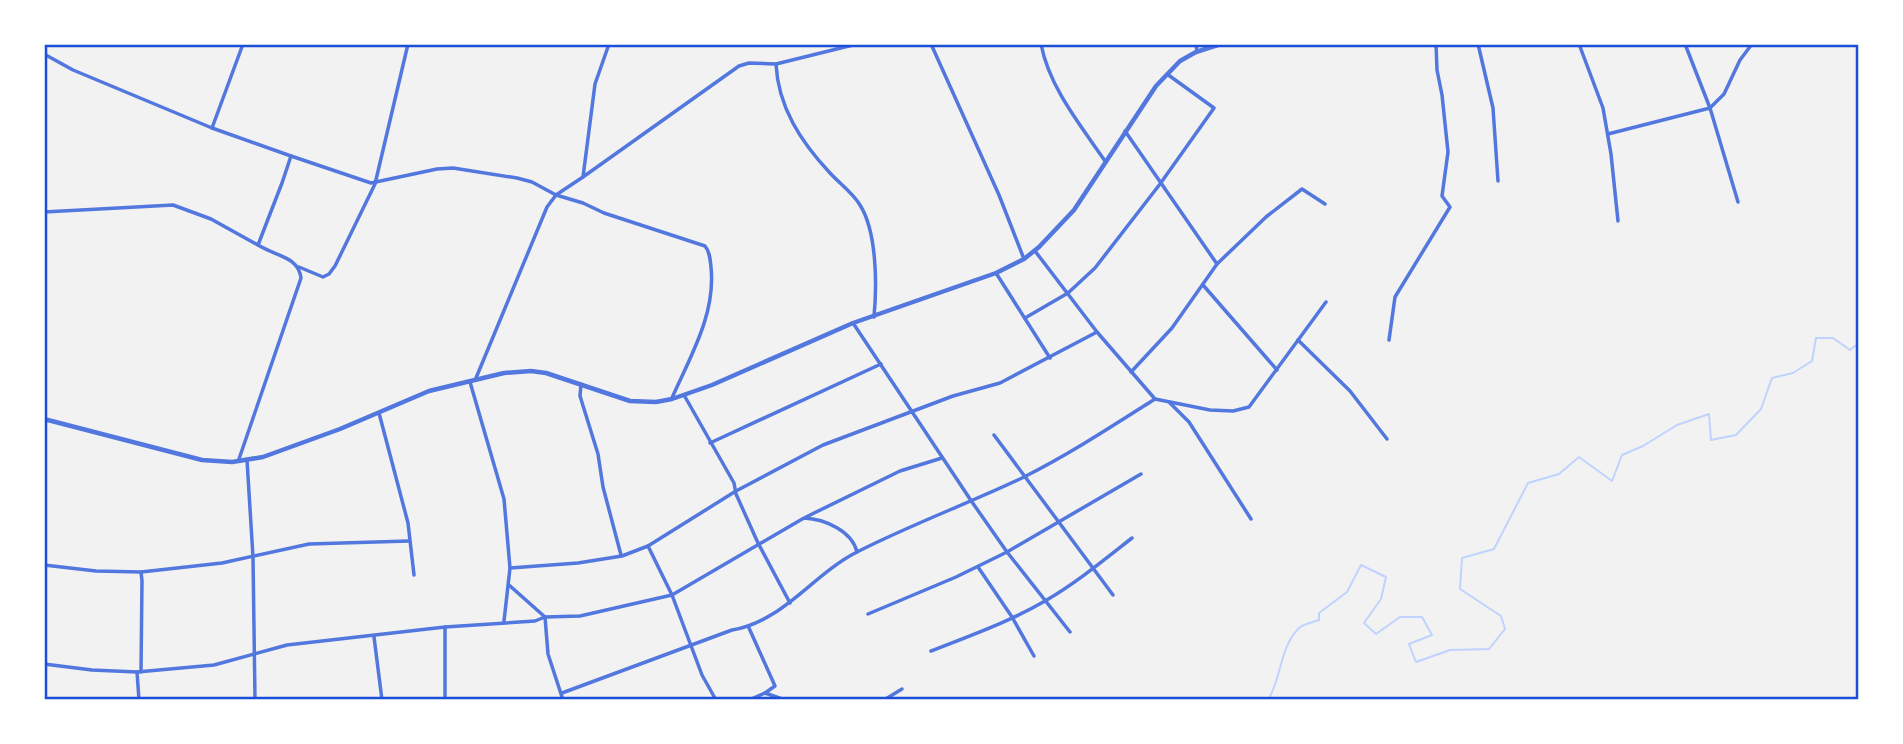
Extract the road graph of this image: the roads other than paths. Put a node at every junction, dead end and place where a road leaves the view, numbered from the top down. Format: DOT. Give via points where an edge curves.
graph roads {
  1 [pos="243,44"];
  2 [pos="408,44"];
  3 [pos="609,44"];
  4 [pos="857,44"];
  5 [pos="931,44"];
  6 [pos="1041,44"];
  7 [pos="1196,44"];
  8 [pos="1221,44"];
  9 [pos="1436,44"];
  10 [pos="1478,44"];
  11 [pos="1579,44"];
  12 [pos="1685,44"];
  13 [pos="1752,44"];
  14 [pos="1197,52"];
  15 [pos="44,54"];
  16 [pos="776,64"];
  17 [pos="1167,74"];
  18 [pos="1710,108"];
  19 [pos="212,128"];
  20 [pos="1125,131"];
  21 [pos="1608,134"];
  22 [pos="291,156"];
  23 [pos="1105,161"];
  24 [pos="583,177"];
  25 [pos="1498,181"];
  26 [pos="375,184"];
  27 [pos="1160,184"];
  28 [pos="556,195"];
  29 [pos="1738,202"];
  30 [pos="1325,204"];
  31 [pos="44,212"];
  32 [pos="1618,221"];
  33 [pos="258,245"];
  34 [pos="1035,251"];
  35 [pos="1024,259"];
  36 [pos="1217,264"];
  37 [pos="299,267"];
  38 [pos="996,273"];
  39 [pos="1203,285"];
  40 [pos="1068,293"];
  41 [pos="1326,302"];
  42 [pos="874,317"];
  43 [pos="1025,318"];
  44 [pos="853,323"];
  45 [pos="1097,332"];
  46 [pos="1298,340"];
  47 [pos="1389,340"];
  48 [pos="1050,358"];
  49 [pos="881,364"];
  50 [pos="1278,370"];
  51 [pos="1131,372"];
  52 [pos="472,379"];
  53 [pos="580,384"];
  54 [pos="684,395"];
  55 [pos="671,399"];
  56 [pos="1154,399"];
  57 [pos="1167,401"];
  58 [pos="911,411"];
  59 [pos="379,413"];
  60 [pos="44,419"];
  61 [pos="994,435"];
  62 [pos="1387,439"];
  63 [pos="710,443"];
  64 [pos="942,458"];
  65 [pos="239,459"];
  66 [pos="247,460"];
  67 [pos="1142,474"];
  68 [pos="1025,476"];
  69 [pos="736,491"];
  70 [pos="972,502"];
  71 [pos="804,518"];
  72 [pos="1251,519"];
  73 [pos="1058,523"];
  74 [pos="1132,538"];
  75 [pos="409,541"];
  76 [pos="758,543"];
  77 [pos="648,546"];
  78 [pos="857,552"];
  79 [pos="1007,552"];
  80 [pos="622,556"];
  81 [pos="253,557"];
  82 [pos="44,565"];
  83 [pos="978,567"];
  84 [pos="1095,567"];
  85 [pos="509,568"];
  86 [pos="141,572"];
  87 [pos="414,575"];
  88 [pos="509,585"];
  89 [pos="672,595"];
  90 [pos="1114,595"];
  91 [pos="1046,600"];
  92 [pos="790,603"];
  93 [pos="868,614"];
  94 [pos="545,617"];
  95 [pos="1013,617"];
  96 [pos="504,621"];
  97 [pos="445,627"];
  98 [pos="748,628"];
  99 [pos="1070,632"];
  100 [pos="374,637"];
  101 [pos="690,646"];
  102 [pos="931,651"];
  103 [pos="253,653"];
  104 [pos="1034,656"];
  105 [pos="44,664"];
  106 [pos="139,672"];
  107 [pos="902,690"];
  108 [pos="562,693"];
  109 [pos="765,693"];
  110 [pos="139,700"];
  111 [pos="255,700"];
  112 [pos="382,700"];
  113 [pos="445,700"];
  114 [pos="563,700"];
  115 [pos="716,700"];
  116 [pos="749,700"];
  117 [pos="785,700"];
  118 [pos="884,700"];
  1 -- 19 [label="street"];
  2 -- 26 [label="street"];
  3 -- 24 [label="street" via="595,84"];
  4 -- 16 [label="street"];
  5 -- 35 [label="street"];
  6 -- 23 [label="street" via="1068,106"];
  7 -- 14 [label="street"];
  8 -- 14 [label="street"];
  9 -- 47 [label="street" via="1448,152 1442,195 1450,207 1395,297"];
  10 -- 25 [label="street" via="1493,108"];
  11 -- 21 [label="street"];
  12 -- 18 [label="street"];
  13 -- 18 [label="street" via="1724,94"];
  14 -- 17 [label="street"];
  15 -- 19 [label="street"];
  16 -- 24 [label="street" via="749,63 730,71"];
  16 -- 42 [label="street" via="779,90 793,123 866,216 876,279"];
  17 -- 20 [label="street"];
  17 -- 27 [label="street" via="1214,108"];
  18 -- 21 [label="street"];
  18 -- 29 [label="street"];
  19 -- 22 [label="street"];
  20 -- 23 [label="street"];
  20 -- 27 [label="street"];
  21 -- 32 [label="street"];
  22 -- 26 [label="street"];
  22 -- 33 [label="street"];
  23 -- 34 [label="street" via="1074,210"];
  24 -- 28 [label="street"];
  26 -- 28 [label="street" via="453,169 532,182"];
  26 -- 37 [label="street" via="332,271 318,277"];
  27 -- 36 [label="street"];
  27 -- 40 [label="street" via="1109,253"];
  28 -- 52 [label="street" via="542,216 496,334"];
  28 -- 55 [label="street" via="699,243 708,250 711,305"];
  30 -- 36 [label="street" via="1299,190"];
  31 -- 33 [label="street" via="173,205 211,219"];
  33 -- 37 [label="street"];
  34 -- 35 [label="street"];
  34 -- 40 [label="street"];
  35 -- 38 [label="street"];
  36 -- 39 [label="street"];
  37 -- 65 [label="street" via="299,288"];
  38 -- 42 [label="street"];
  38 -- 43 [label="street"];
  39 -- 50 [label="street"];
  39 -- 51 [label="street" via="1172,328"];
  40 -- 43 [label="street"];
  40 -- 45 [label="street"];
  41 -- 46 [label="street"];
  42 -- 44 [label="street"];
  43 -- 48 [label="street"];
  44 -- 49 [label="street"];
  44 -- 54 [label="street"];
  45 -- 48 [label="street"];
  45 -- 51 [label="street"];
  46 -- 50 [label="street"];
  46 -- 62 [label="street" via="1350,391"];
  48 -- 58 [label="street" via="1000,383"];
  49 -- 58 [label="street"];
  49 -- 63 [label="street"];
  50 -- 57 [label="street" via="1246,409 1195,409"];
  51 -- 56 [label="street"];
  52 -- 53 [label="street" via="531,371"];
  52 -- 59 [label="street"];
  52 -- 85 [label="street" via="504,499"];
  53 -- 55 [label="street" via="630,401"];
  53 -- 80 [label="street"];
  54 -- 55 [label="street"];
  54 -- 63 [label="street"];
  56 -- 57 [label="street"];
  56 -- 68 [label="street"];
  57 -- 72 [label="street" via="1189,422"];
  58 -- 64 [label="street"];
  58 -- 69 [label="street" via="823,445"];
  59 -- 66 [label="street"];
  59 -- 75 [label="street"];
  60 -- 65 [label="street" via="202,460"];
  61 -- 68 [label="street"];
  63 -- 69 [label="street"];
  64 -- 70 [label="street"];
  64 -- 71 [label="street" via="901,471"];
  65 -- 66 [label="street"];
  66 -- 81 [label="street"];
  67 -- 73 [label="street"];
  68 -- 70 [label="street"];
  68 -- 73 [label="street"];
  69 -- 76 [label="street"];
  69 -- 77 [label="street"];
  70 -- 78 [label="street"];
  70 -- 79 [label="street"];
  71 -- 76 [label="street"];
  71 -- 78 [label="street" via="848,535"];
  73 -- 79 [label="street"];
  73 -- 84 [label="street"];
  74 -- 84 [label="street"];
  75 -- 81 [label="street" via="309,544"];
  75 -- 87 [label="street"];
  76 -- 89 [label="street"];
  76 -- 92 [label="street"];
  77 -- 80 [label="street"];
  77 -- 89 [label="street"];
  78 -- 92 [label="street" via="830,567"];
  79 -- 83 [label="street"];
  79 -- 91 [label="street"];
  80 -- 85 [label="street"];
  81 -- 86 [label="street"];
  81 -- 103 [label="street"];
  82 -- 86 [label="street"];
  83 -- 93 [label="street"];
  83 -- 95 [label="street"];
  84 -- 90 [label="street"];
  84 -- 91 [label="street"];
  85 -- 88 [label="street"];
  86 -- 106 [label="street"];
  88 -- 94 [label="street"];
  88 -- 96 [label="street"];
  89 -- 94 [label="street" via="580,616"];
  89 -- 101 [label="street"];
  91 -- 95 [label="street"];
  91 -- 99 [label="street"];
  92 -- 98 [label="street"];
  94 -- 96 [label="street"];
  94 -- 108 [label="street" via="548,654"];
  95 -- 102 [label="street"];
  95 -- 104 [label="street"];
  96 -- 97 [label="street"];
  97 -- 100 [label="street"];
  97 -- 113 [label="street"];
  98 -- 101 [label="street"];
  98 -- 109 [label="street" via="775,686"];
  100 -- 103 [label="street"];
  100 -- 112 [label="street"];
  101 -- 108 [label="street"];
  101 -- 115 [label="street"];
  103 -- 106 [label="street" via="214,665"];
  103 -- 111 [label="street"];
  105 -- 106 [label="street"];
  106 -- 110 [label="street"];
  107 -- 118 [label="street"];
  108 -- 114 [label="street"];
  109 -- 116 [label="street"];
  109 -- 117 [label="street"];
}
